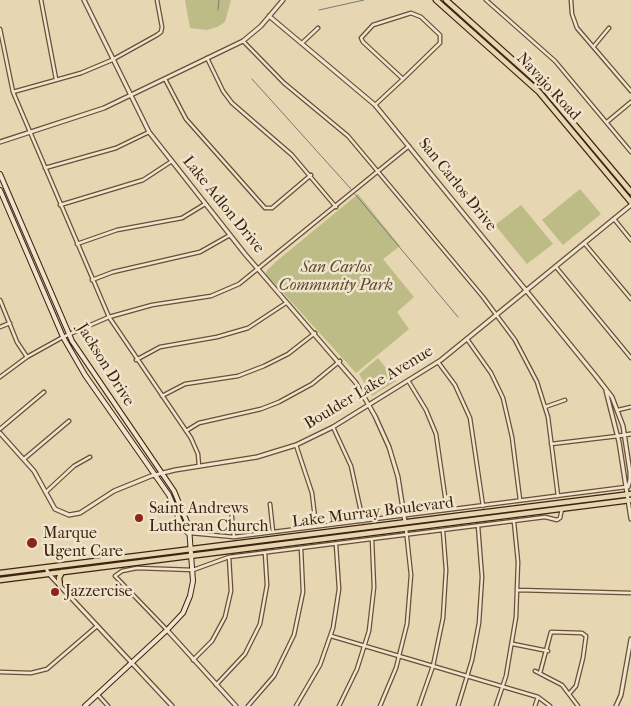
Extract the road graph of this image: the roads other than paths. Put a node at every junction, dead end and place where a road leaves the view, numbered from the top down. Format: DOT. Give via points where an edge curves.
graph roads {
  1 [pos="41,0"];
  2 [pos="84,0"];
  3 [pos="157,0"];
  4 [pos="283,0"];
  5 [pos="436,0"];
  6 [pos="446,0"];
  7 [pos="486,0"];
  8 [pos="571,0"];
  9 [pos="269,16"];
  10 [pos="318,28"];
  11 [pos="609,28"];
  12 [pos="0,29"];
  13 [pos="243,41"];
  14 [pos="302,43"];
  15 [pos="594,46"];
  16 [pos="207,58"];
  17 [pos="112,60"];
  18 [pos="56,79"];
  19 [pos="165,79"];
  20 [pos="403,79"];
  21 [pos="631,91"];
  22 [pos="12,92"];
  23 [pos="130,96"];
  24 [pos="631,102"];
  25 [pos="375,105"];
  26 [pos="607,122"];
  27 [pos="29,131"];
  28 [pos="149,132"];
  29 [pos="0,142"];
  30 [pos="409,146"];
  31 [pos="631,152"];
  32 [pos="172,162"];
  33 [pos="45,168"];
  34 [pos="378,172"];
  35 [pos="0,174"];
  36 [pos="311,175"];
  37 [pos="0,190"];
  38 [pos="631,192"];
  39 [pos="205,204"];
  40 [pos="631,204"];
  41 [pos="60,205"];
  42 [pos="336,207"];
  43 [pos="614,219"];
  44 [pos="230,235"];
  45 [pos="631,240"];
  46 [pos="77,244"];
  47 [pos="585,244"];
  48 [pos="556,267"];
  49 [pos="259,270"];
  50 [pos="92,280"];
  51 [pos="527,291"];
  52 [pos="631,299"];
  53 [pos="0,300"];
  54 [pos="287,302"];
  55 [pos="497,315"];
  56 [pos="109,317"];
  57 [pos="10,323"];
  58 [pos="0,327"];
  59 [pos="315,333"];
  60 [pos="69,334"];
  61 [pos="63,337"];
  62 [pos="467,339"];
  63 [pos="27,357"];
  64 [pos="631,358"];
  65 [pos="136,360"];
  66 [pos="340,361"];
  67 [pos="438,362"];
  68 [pos="0,377"];
  69 [pos="409,382"];
  70 [pos="606,390"];
  71 [pos="44,392"];
  72 [pos="162,396"];
  73 [pos="565,400"];
  74 [pos="369,405"];
  75 [pos="545,407"];
  76 [pos="631,407"];
  77 [pos="618,410"];
  78 [pos="69,421"];
  79 [pos="333,427"];
  80 [pos="0,429"];
  81 [pos="186,431"];
  82 [pos="0,433"];
  83 [pos="631,434"];
  84 [pos="625,435"];
  85 [pos="618,436"];
  86 [pos="551,444"];
  87 [pos="296,445"];
  88 [pos="90,457"];
  89 [pos="24,459"];
  90 [pos="199,466"];
  91 [pos="162,473"];
  92 [pos="155,475"];
  93 [pos="628,487"];
  94 [pos="45,492"];
  95 [pos="630,494"];
  96 [pos="558,496"];
  97 [pos="520,501"];
  98 [pos="630,501"];
  99 [pos="270,504"];
  100 [pos="483,506"];
  101 [pos="231,509"];
  102 [pos="562,509"];
  103 [pos="447,510"];
  104 [pos="405,515"];
  105 [pos="631,518"];
  106 [pos="362,521"];
  107 [pos="415,521"];
  108 [pos="405,522"];
  109 [pos="514,522"];
  110 [pos="316,526"];
  111 [pos="478,526"];
  112 [pos="406,529"];
  113 [pos="396,530"];
  114 [pos="443,531"];
  115 [pos="273,532"];
  116 [pos="188,533"];
  117 [pos="407,535"];
  118 [pos="234,537"];
  119 [pos="372,539"];
  120 [pos="336,544"];
  121 [pos="301,548"];
  122 [pos="190,549"];
  123 [pos="265,553"];
  124 [pos="191,556"];
  125 [pos="229,557"];
  126 [pos="46,567"];
  127 [pos="192,570"];
  128 [pos="62,572"];
  129 [pos="0,573"];
  130 [pos="48,573"];
  131 [pos="0,580"];
  132 [pos="60,586"];
  133 [pos="518,590"];
  134 [pos="631,593"];
  135 [pos="97,626"];
  136 [pos="166,630"];
  137 [pos="331,636"];
  138 [pos="631,639"];
  139 [pos="513,644"];
  140 [pos="365,646"];
  141 [pos="548,651"];
  142 [pos="400,657"];
  143 [pos="193,660"];
  144 [pos="132,663"];
  145 [pos="434,666"];
  146 [pos="536,671"];
  147 [pos="0,672"];
  148 [pos="540,673"];
  149 [pos="468,676"];
  150 [pos="216,685"];
  151 [pos="503,686"];
  152 [pos="569,694"];
  153 [pos="98,695"];
  154 [pos="538,697"];
  155 [pos="84,706"];
  156 [pos="108,706"];
  157 [pos="172,706"];
  158 [pos="236,706"];
  159 [pos="248,706"];
  160 [pos="296,706"];
  161 [pos="339,706"];
  162 [pos="380,706"];
  163 [pos="419,706"];
  164 [pos="458,706"];
  165 [pos="496,706"];
  166 [pos="535,706"];
  167 [pos="550,706"];
  168 [pos="578,706"];
  169 [pos="616,706"];
  1 -- 18 [label="street"];
  2 -- 17 [label="street, Lake Adlon Drive"];
  3 -- 17 [label="street" via="161,32"];
  4 -- 9 [label="street"];
  5 -- 40 [label="main road, Navajo Road" via="539,92"];
  6 -- 38 [label="main road, Navajo Road" via="542,86"];
  7 -- 26 [label="street" via="555,61"];
  8 -- 15 [label="street" via="574,22"];
  9 -- 13 [label="street"];
  9 -- 14 [label="street, San Carlos Drive"];
  10 -- 14 [label="street"];
  11 -- 15 [label="street"];
  12 -- 22 [label="street"];
  13 -- 16 [label="street"];
  13 -- 34 [label="street" via="284,83 348,136"];
  14 -- 25 [label="street, San Carlos Drive"];
  15 -- 21 [label="street"];
  16 -- 19 [label="street"];
  16 -- 36 [label="street" via="232,103 292,154"];
  17 -- 18 [label="street"];
  17 -- 23 [label="street, Lake Adlon Drive"];
  18 -- 22 [label="street"];
  19 -- 23 [label="street"];
  19 -- 36 [label="street" via="186,119 263,207 272,208"];
  20 -- 20 [label="street" via="440,42 440,35 414,14 403,14 369,28 362,35 362,41"];
  20 -- 25 [label="street"];
  22 -- 27 [label="street"];
  23 -- 27 [label="street" via="104,108"];
  23 -- 28 [label="street, Lake Adlon Drive"];
  24 -- 26 [label="street"];
  25 -- 30 [label="street, San Carlos Drive"];
  26 -- 31 [label="street"];
  27 -- 29 [label="street"];
  27 -- 33 [label="street"];
  28 -- 32 [label="street, Lake Adlon Drive"];
  28 -- 33 [label="street" via="116,148"];
  30 -- 34 [label="street"];
  30 -- 51 [label="street, San Carlos Drive"];
  32 -- 39 [label="street, Lake Adlon Drive"];
  32 -- 41 [label="street" via="143,180"];
  33 -- 41 [label="street"];
  34 -- 42 [label="street"];
  34 -- 55 [label="street"];
  35 -- 60 [label="main road, Jackson Drive"];
  36 -- 42 [label="street"];
  37 -- 61 [label="main road, Jackson Drive"];
  39 -- 44 [label="street, Lake Adlon Drive"];
  39 -- 46 [label="street" via="182,218 117,230"];
  40 -- 43 [label="street, Boulder Lake Avenue"];
  41 -- 46 [label="street"];
  42 -- 49 [label="street"];
  43 -- 45 [label="street"];
  43 -- 47 [label="street, Boulder Lake Avenue"];
  44 -- 49 [label="street, Lake Adlon Drive"];
  44 -- 50 [label="street" via="200,252"];
  46 -- 50 [label="street"];
  47 -- 48 [label="street, Boulder Lake Avenue"];
  47 -- 52 [label="street"];
  48 -- 51 [label="street, Boulder Lake Avenue"];
  48 -- 64 [label="street"];
  49 -- 54 [label="street, Lake Adlon Drive"];
  49 -- 56 [label="street" via="232,288 211,296 152,305"];
  50 -- 56 [label="street"];
  51 -- 55 [label="street, Boulder Lake Avenue"];
  51 -- 70 [label="street, San Carlos Drive"];
  53 -- 57 [label="street"];
  54 -- 59 [label="street, Lake Adlon Drive"];
  54 -- 65 [label="street" via="248,328 160,347"];
  55 -- 62 [label="street, Boulder Lake Avenue"];
  55 -- 75 [label="street" via="525,356"];
  56 -- 60 [label="street"];
  56 -- 65 [label="street"];
  57 -- 58 [label="street"];
  57 -- 63 [label="street"];
  59 -- 66 [label="street, Lake Adlon Drive"];
  59 -- 72 [label="street" via="288,354 264,366 238,376 185,384"];
  60 -- 61 [label="street"];
  60 -- 91 [label="main road, Jackson Drive" via="85,364"];
  61 -- 63 [label="street"];
  61 -- 92 [label="main road, Jackson Drive"];
  62 -- 67 [label="street, Boulder Lake Avenue"];
  62 -- 97 [label="street" via="491,372 503,398 512,437"];
  63 -- 68 [label="street"];
  65 -- 72 [label="street"];
  66 -- 74 [label="street, Lake Adlon Drive"];
  66 -- 81 [label="street" via="312,384 279,402 198,423"];
  67 -- 69 [label="street, Boulder Lake Avenue"];
  67 -- 100 [label="street" via="455,385 470,418"];
  69 -- 74 [label="street, Boulder Lake Avenue"];
  69 -- 103 [label="street" via="436,434"];
  70 -- 77 [label="street, San Carlos Drive"];
  70 -- 85 [label="street, San Carlos Drive"];
  71 -- 80 [label="street"];
  72 -- 81 [label="street"];
  73 -- 75 [label="street"];
  74 -- 79 [label="street, Boulder Lake Avenue"];
  74 -- 104 [label="street, Lake Adlon Drive" via="392,457"];
  75 -- 86 [label="street"];
  76 -- 77 [label="street"];
  77 -- 84 [label="street, San Carlos Drive"];
  78 -- 89 [label="street"];
  79 -- 87 [label="street, Boulder Lake Avenue"];
  79 -- 106 [label="street" via="351,466"];
  81 -- 90 [label="street" via="197,450"];
  82 -- 89 [label="street"];
  83 -- 84 [label="street"];
  84 -- 85 [label="street"];
  84 -- 93 [label="street, San Carlos Drive"];
  85 -- 86 [label="street"];
  85 -- 93 [label="street, San Carlos Drive" via="624,481"];
  86 -- 96 [label="street"];
  87 -- 90 [label="street, Boulder Lake Avenue" via="256,457"];
  87 -- 110 [label="street" via="312,493"];
  88 -- 94 [label="street" via="74,466"];
  89 -- 94 [label="street"];
  90 -- 91 [label="street, Boulder Lake Avenue"];
  91 -- 92 [label="street, Boulder Lake Avenue"];
  91 -- 116 [label="main road, Jackson Drive" via="186,516"];
  92 -- 94 [label="street, Boulder Lake Avenue" via="114,491 80,513 69,515 53,506"];
  92 -- 116 [label="main road, Jackson Drive"];
  93 -- 95 [label="street, San Carlos Drive"];
  93 -- 96 [label="street, Lake Murray Boulevard"];
  95 -- 98 [label="street, San Carlos Drive"];
  95 -- 107 [label="main road, Lake Murray Boulevard"];
  96 -- 97 [label="street, Lake Murray Boulevard"];
  97 -- 100 [label="street, Lake Murray Boulevard"];
  98 -- 102 [label="main road, Lake Murray Boulevard"];
  98 -- 105 [label="street, San Carlos Drive"];
  99 -- 115 [label="street"];
  100 -- 103 [label="street, Lake Murray Boulevard"];
  101 -- 118 [label="street"];
  102 -- 109 [label="street, Lake Murray Boulevard" via="557,520 545,518"];
  102 -- 112 [label="main road, Lake Murray Boulevard"];
  103 -- 104 [label="street, Lake Murray Boulevard"];
  104 -- 106 [label="street, Lake Murray Boulevard"];
  104 -- 108 [label="street, Lake Adlon Drive"];
  106 -- 110 [label="street, Lake Murray Boulevard"];
  107 -- 108 [label="main road, Lake Murray Boulevard"];
  107 -- 112 [label="main road"];
  108 -- 113 [label="main road"];
  108 -- 122 [label="main road, Lake Murray Boulevard"];
  109 -- 111 [label="street, Lake Murray Boulevard"];
  109 -- 133 [label="street"];
  110 -- 115 [label="street, Lake Murray Boulevard"];
  111 -- 114 [label="street, Lake Murray Boulevard"];
  111 -- 149 [label="street" via="481,602"];
  112 -- 113 [label="main road, Lake Murray Boulevard"];
  112 -- 117 [label="street"];
  113 -- 124 [label="main road, Lake Murray Boulevard"];
  114 -- 117 [label="street, Lake Murray Boulevard"];
  114 -- 145 [label="street" via="445,605"];
  115 -- 118 [label="street, Lake Murray Boulevard"];
  116 -- 118 [label="street, Lake Murray Boulevard"];
  116 -- 122 [label="main road, Jackson Drive"];
  117 -- 119 [label="street, Lake Murray Boulevard"];
  117 -- 142 [label="street" via="410,594"];
  119 -- 120 [label="street, Lake Murray Boulevard"];
  119 -- 140 [label="street" via="374,594"];
  120 -- 121 [label="street, Lake Murray Boulevard"];
  120 -- 137 [label="street" via="339,590"];
  121 -- 123 [label="street, Lake Murray Boulevard"];
  121 -- 159 [label="street" via="303,592 294,635 274,676"];
  122 -- 124 [label="main road, Jackson Drive"];
  122 -- 126 [label="main road, Lake Murray Boulevard"];
  123 -- 125 [label="street, Lake Murray Boulevard"];
  123 -- 150 [label="street" via="268,585 260,624 245,654"];
  124 -- 127 [label="main road, Jackson Drive"];
  124 -- 128 [label="main road, Lake Murray Boulevard"];
  125 -- 127 [label="street, Lake Murray Boulevard"];
  125 -- 143 [label="street" via="231,591 225,617 212,641"];
  126 -- 129 [label="main road, Lake Murray Boulevard"];
  126 -- 130 [label="street"];
  127 -- 136 [label="main road, Jackson Drive" via="188,603"];
  127 -- 136 [label="street, Lake Murray Boulevard" via="148,567 122,571 115,576"];
  128 -- 130 [label="main road, Lake Murray Boulevard"];
  128 -- 132 [label="main road"];
  130 -- 131 [label="main road, Lake Murray Boulevard"];
  130 -- 132 [label="street"];
  132 -- 135 [label="street"];
  133 -- 134 [label="street"];
  133 -- 139 [label="street"];
  135 -- 144 [label="street"];
  135 -- 147 [label="street" via="47,670"];
  136 -- 143 [label="street"];
  136 -- 144 [label="main road, Jackson Drive"];
  137 -- 140 [label="street"];
  137 -- 160 [label="street" via="316,674"];
  138 -- 169 [label="street"];
  139 -- 141 [label="street"];
  139 -- 151 [label="street"];
  140 -- 142 [label="street"];
  140 -- 161 [label="street"];
  141 -- 148 [label="street"];
  141 -- 152 [label="street" via="550,632 582,633 586,636 576,686"];
  142 -- 145 [label="street"];
  142 -- 162 [label="street"];
  143 -- 150 [label="street"];
  144 -- 153 [label="main road, Jackson Drive"];
  144 -- 157 [label="street"];
  145 -- 149 [label="street"];
  145 -- 163 [label="street"];
  146 -- 148 [label="street"];
  148 -- 152 [label="street" via="562,685"];
  149 -- 151 [label="street"];
  149 -- 164 [label="street"];
  150 -- 158 [label="street"];
  151 -- 154 [label="street"];
  151 -- 165 [label="street"];
  152 -- 168 [label="street"];
  153 -- 155 [label="main road, Jackson Drive"];
  153 -- 156 [label="street"];
  154 -- 166 [label="street"];
  154 -- 167 [label="street"];
}
